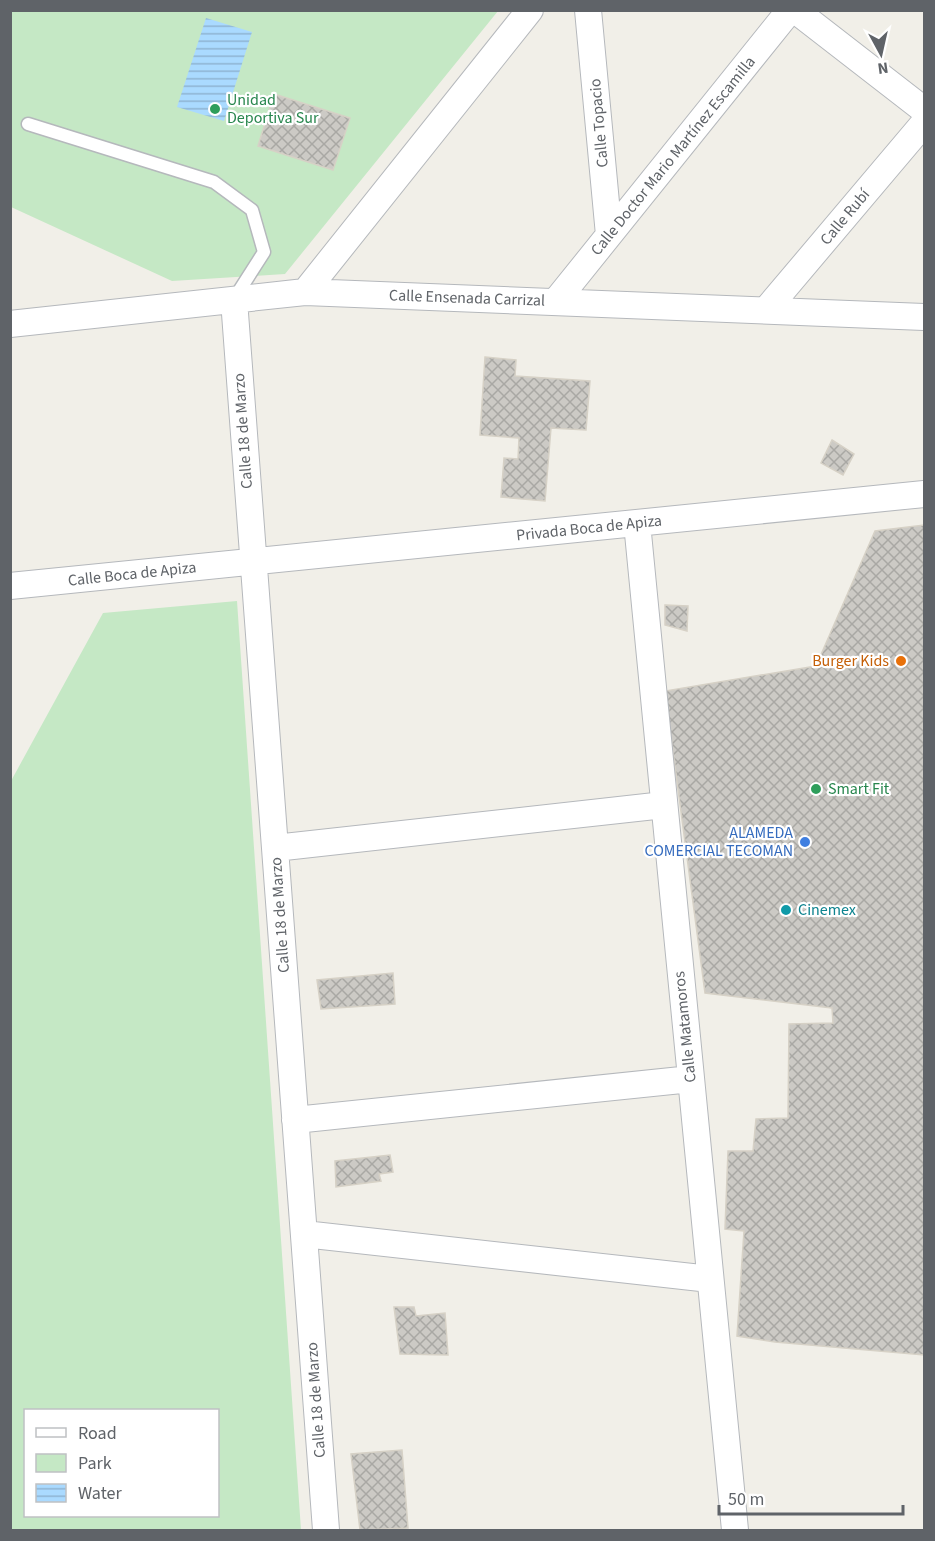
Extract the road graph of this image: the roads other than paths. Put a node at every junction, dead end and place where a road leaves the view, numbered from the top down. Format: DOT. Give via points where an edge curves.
graph roads {
  1 [pos="530,10"];
  2 [pos="588,10"];
  3 [pos="790,10"];
  4 [pos="795,10"];
  5 [pos="924,110"];
  6 [pos="924,123"];
  7 [pos="28,124"];
  8 [pos="609,235"];
  9 [pos="305,292"];
  10 [pos="234,300"];
  11 [pos="556,301"];
  12 [pos="766,310"];
  13 [pos="924,317"];
  14 [pos="10,324"];
  15 [pos="924,494"];
  16 [pos="637,523"];
  17 [pos="253,562"];
  18 [pos="10,586"];
  19 [pos="664,805"];
  20 [pos="274,848"];
  21 [pos="691,1079"];
  22 [pos="295,1120"];
  23 [pos="304,1234"];
  24 [pos="710,1279"];
  25 [pos="326,1530"];
  26 [pos="735,1530"];
  1 -- 9 [label="street"];
  2 -- 8 [label="street, Calle Topacio"];
  3 -- 8 [label="street, Calle Doctor Mario Martínez Escamilla"];
  4 -- 5 [label="street"];
  6 -- 12 [label="street, Calle Rubí"];
  7 -- 10 [label="lane" via="214,182 252,210 264,252"];
  8 -- 11 [label="street, Calle Doctor Mario Martínez Escamilla"];
  9 -- 10 [label="street, Calle Ensenada Carrizal"];
  9 -- 11 [label="street, Calle Ensenada Carrizal"];
  10 -- 14 [label="street, Calle Ensenada Carrizal"];
  10 -- 17 [label="street, Calle 18 de Marzo"];
  11 -- 12 [label="street, Calle Ensenada Carrizal"];
  12 -- 13 [label="street, Calle Ensenada Carrizal"];
  15 -- 16 [label="street, Privada Boca de Apiza"];
  16 -- 17 [label="street, Privada Boca de Apiza"];
  16 -- 19 [label="street, Calle Matamoros"];
  17 -- 18 [label="street, Calle Boca de Apiza"];
  17 -- 20 [label="street, Calle 18 de Marzo"];
  19 -- 20 [label="street"];
  19 -- 21 [label="street, Calle Matamoros"];
  20 -- 22 [label="street, Calle 18 de Marzo"];
  21 -- 22 [label="street"];
  21 -- 24 [label="street, Calle Matamoros"];
  22 -- 23 [label="street, Calle 18 de Marzo"];
  23 -- 24 [label="street"];
  23 -- 25 [label="street, Calle 18 de Marzo"];
  24 -- 26 [label="street, Calle Matamoros"];
}
